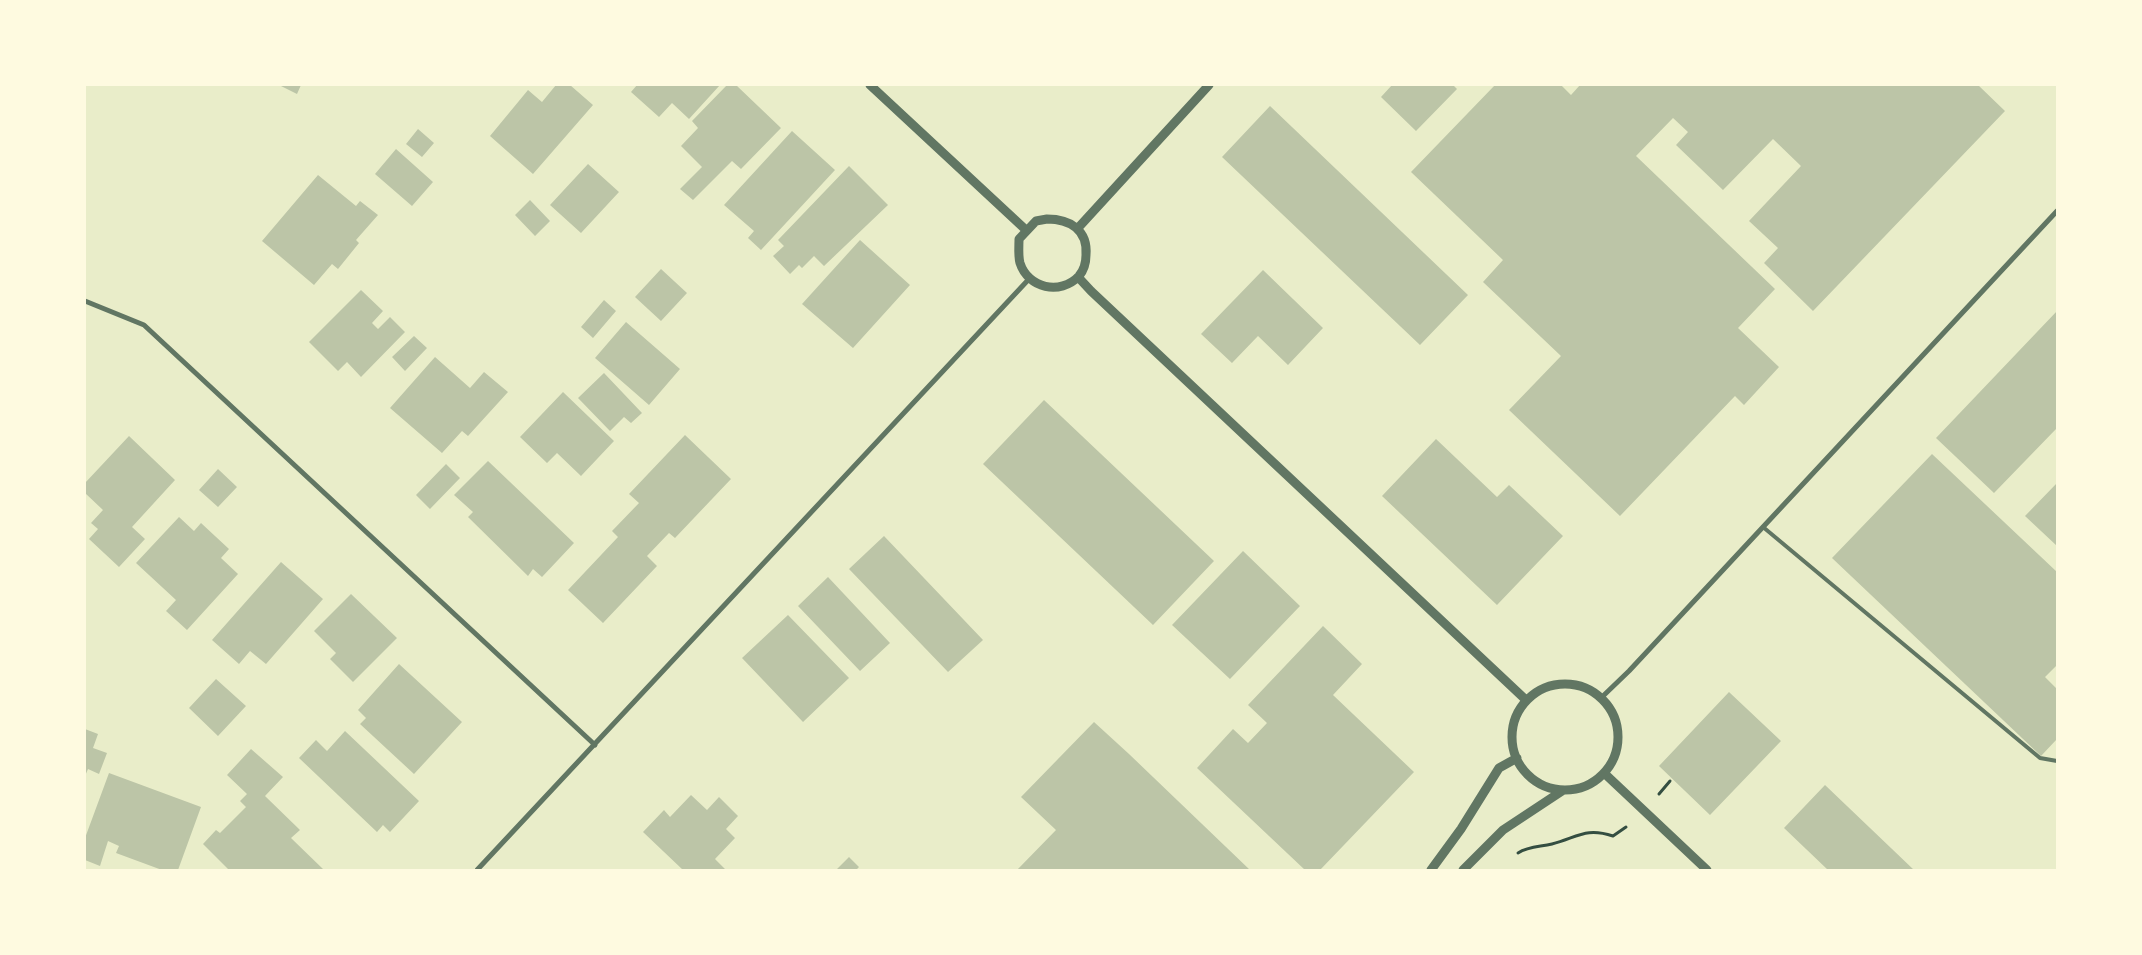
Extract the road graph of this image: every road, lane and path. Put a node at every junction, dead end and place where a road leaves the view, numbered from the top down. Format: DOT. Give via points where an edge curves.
graph roads {
  1 [pos="870,85"];
  2 [pos="1210,85"];
  3 [pos="2057,211"];
  4 [pos="1078,228"];
  5 [pos="1026,230"];
  6 [pos="1078,277"];
  7 [pos="1029,279"];
  8 [pos="85,301"];
  9 [pos="1763,527"];
  10 [pos="1602,697"];
  11 [pos="1526,700"];
  12 [pos="595,744"];
  13 [pos="1517,758"];
  14 [pos="2057,760"];
  15 [pos="1604,773"];
  16 [pos="1670,781"];
  17 [pos="1666,786"];
  18 [pos="1562,791"];
  19 [pos="1620,833"];
  20 [pos="1514,855"];
  21 [pos="477,870"];
  22 [pos="1431,870"];
  23 [pos="1462,870"];
  24 [pos="1707,870"];
  1 -- 5 [label="street"];
  2 -- 4 [label="street"];
  3 -- 9 [label="street"];
  4 -- 5 [label="street" via="1061,219 1047,219 1036,221"];
  4 -- 6 [label="street" via="1087,249 1084,269"];
  5 -- 7 [label="street" via="1020,239 1020,262"];
  6 -- 7 [label="street" via="1061,287 1038,286"];
  6 -- 11 [label="street"];
  7 -- 12 [label="street"];
  8 -- 12 [label="street" via="144,325"];
  9 -- 10 [label="street"];
  9 -- 14 [label="lane" via="2040,758"];
  10 -- 11 [label="street" via="1584,687 1564,684 1538,690"];
  10 -- 15 [label="street" via="1612,711 1618,743 1615,756"];
  11 -- 13 [label="street" via="1518,711 1513,730 1512,744"];
  12 -- 21 [label="street"];
  13 -- 18 [label="street" via="1538,780 1551,789"];
  13 -- 22 [label="street" via="1499,768"];
  15 -- 18 [label="street" via="1593,784"];
  15 -- 24 [label="street"];
  16 -- 17 [label="path"];
  18 -- 23 [label="street" via="1503,830"];
  19 -- 20 [label="path" via="1613,836 1587,832 1551,844 1533,846"];
}
